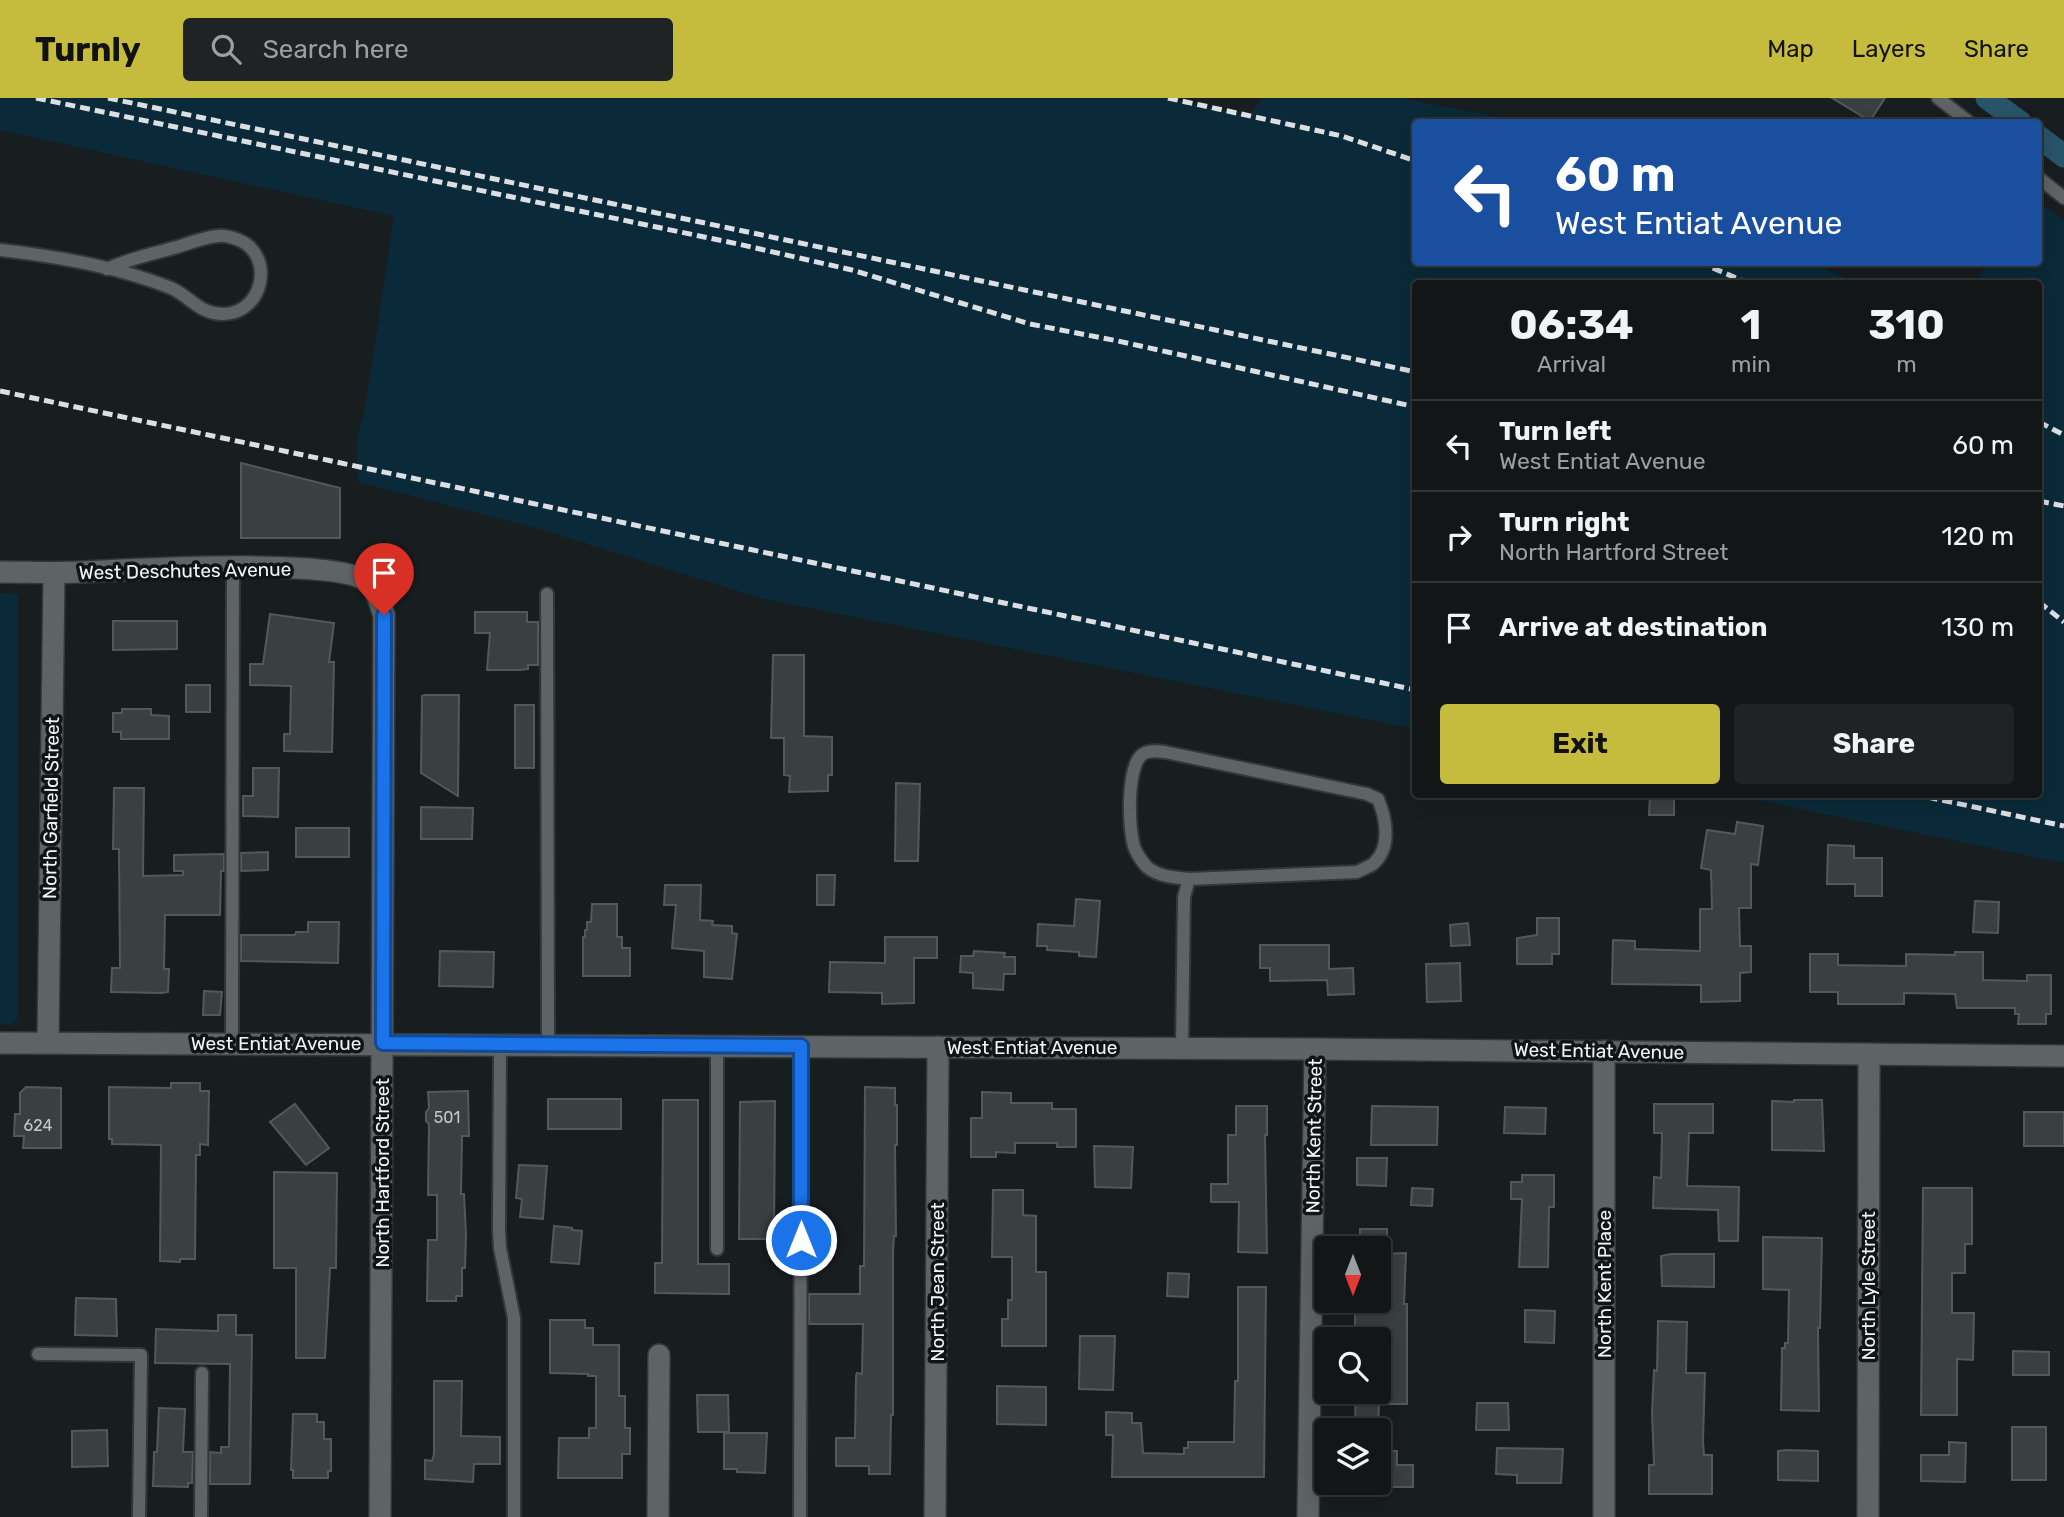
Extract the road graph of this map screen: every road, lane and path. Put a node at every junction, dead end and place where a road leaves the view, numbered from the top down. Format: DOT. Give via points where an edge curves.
graph roads {
  1 [pos="1938,98"];
  2 [pos="1965,119"];
  3 [pos="2042,180"];
  4 [pos="2064,198"];
  5 [pos="0,250"];
  6 [pos="107,269"];
  7 [pos="233,567"];
  8 [pos="0,572"];
  9 [pos="54,573"];
  10 [pos="368,582"];
  11 [pos="547,594"];
  12 [pos="1189,879"];
  13 [pos="0,1043"];
  14 [pos="48,1043"];
  15 [pos="232,1043"];
  16 [pos="383,1043"];
  17 [pos="500,1044"];
  18 [pos="548,1044"];
  19 [pos="717,1046"];
  20 [pos="801,1046"];
  21 [pos="938,1047"];
  22 [pos="1182,1048"];
  23 [pos="1315,1049"];
  24 [pos="1604,1051"];
  25 [pos="1869,1054"];
  26 [pos="2064,1056"];
  27 [pos="717,1249"];
  28 [pos="38,1354"];
  29 [pos="659,1355"];
  30 [pos="202,1373"];
  31 [pos="139,1517"];
  32 [pos="201,1517"];
  33 [pos="380,1517"];
  34 [pos="514,1517"];
  35 [pos="659,1517"];
  36 [pos="800,1517"];
  37 [pos="935,1517"];
  38 [pos="1308,1517"];
  39 [pos="1604,1517"];
  40 [pos="1868,1517"];
  1 -- 2 [label="lane"];
  3 -- 4 [label="lane"];
  5 -- 6 [label="lane"];
  6 -- 6 [label="lane" via="173,289 208,313 233,314 253,302 261,285 254,253 241,241 219,236 128,258"];
  7 -- 9 [label="street, West Deschutes Avenue"];
  7 -- 10 [label="street, West Deschutes Avenue" via="321,570"];
  7 -- 15 [label="lane"];
  8 -- 9 [label="street, West Deschutes Avenue"];
  9 -- 14 [label="street, North Garfield Street"];
  10 -- 16 [label="street, North Hartford Street" via="384,615"];
  11 -- 18 [label="lane"];
  12 -- 12 [label="lane" via="1357,872 1374,863 1385,842 1386,817 1378,799 1367,794 1164,752 1143,754 1135,763 1129,788 1134,847 1146,866 1161,875"];
  12 -- 22 [label="lane" via="1184,897"];
  13 -- 14 [label="street, West Entiat Avenue"];
  14 -- 15 [label="street, West Entiat Avenue"];
  15 -- 16 [label="street, West Entiat Avenue"];
  16 -- 17 [label="street, West Entiat Avenue"];
  16 -- 33 [label="street, North Hartford Street"];
  17 -- 18 [label="street, West Entiat Avenue"];
  17 -- 34 [label="lane" via="499,1231 514,1318"];
  18 -- 19 [label="street, West Entiat Avenue"];
  19 -- 20 [label="street, West Entiat Avenue"];
  19 -- 27 [label="lane"];
  20 -- 21 [label="street, West Entiat Avenue"];
  20 -- 36 [label="lane"];
  21 -- 22 [label="street, West Entiat Avenue"];
  21 -- 37 [label="street, North Jean Street"];
  22 -- 23 [label="street, West Entiat Avenue"];
  23 -- 24 [label="street, West Entiat Avenue"];
  23 -- 38 [label="street, North Kent Street"];
  24 -- 25 [label="street, West Entiat Avenue"];
  24 -- 39 [label="street, North Kent Place"];
  25 -- 26 [label="street, West Entiat Avenue"];
  25 -- 40 [label="street, North Lyle Street"];
  28 -- 31 [label="lane" via="141,1355"];
  29 -- 35 [label="street"];
  30 -- 32 [label="lane"];
}
